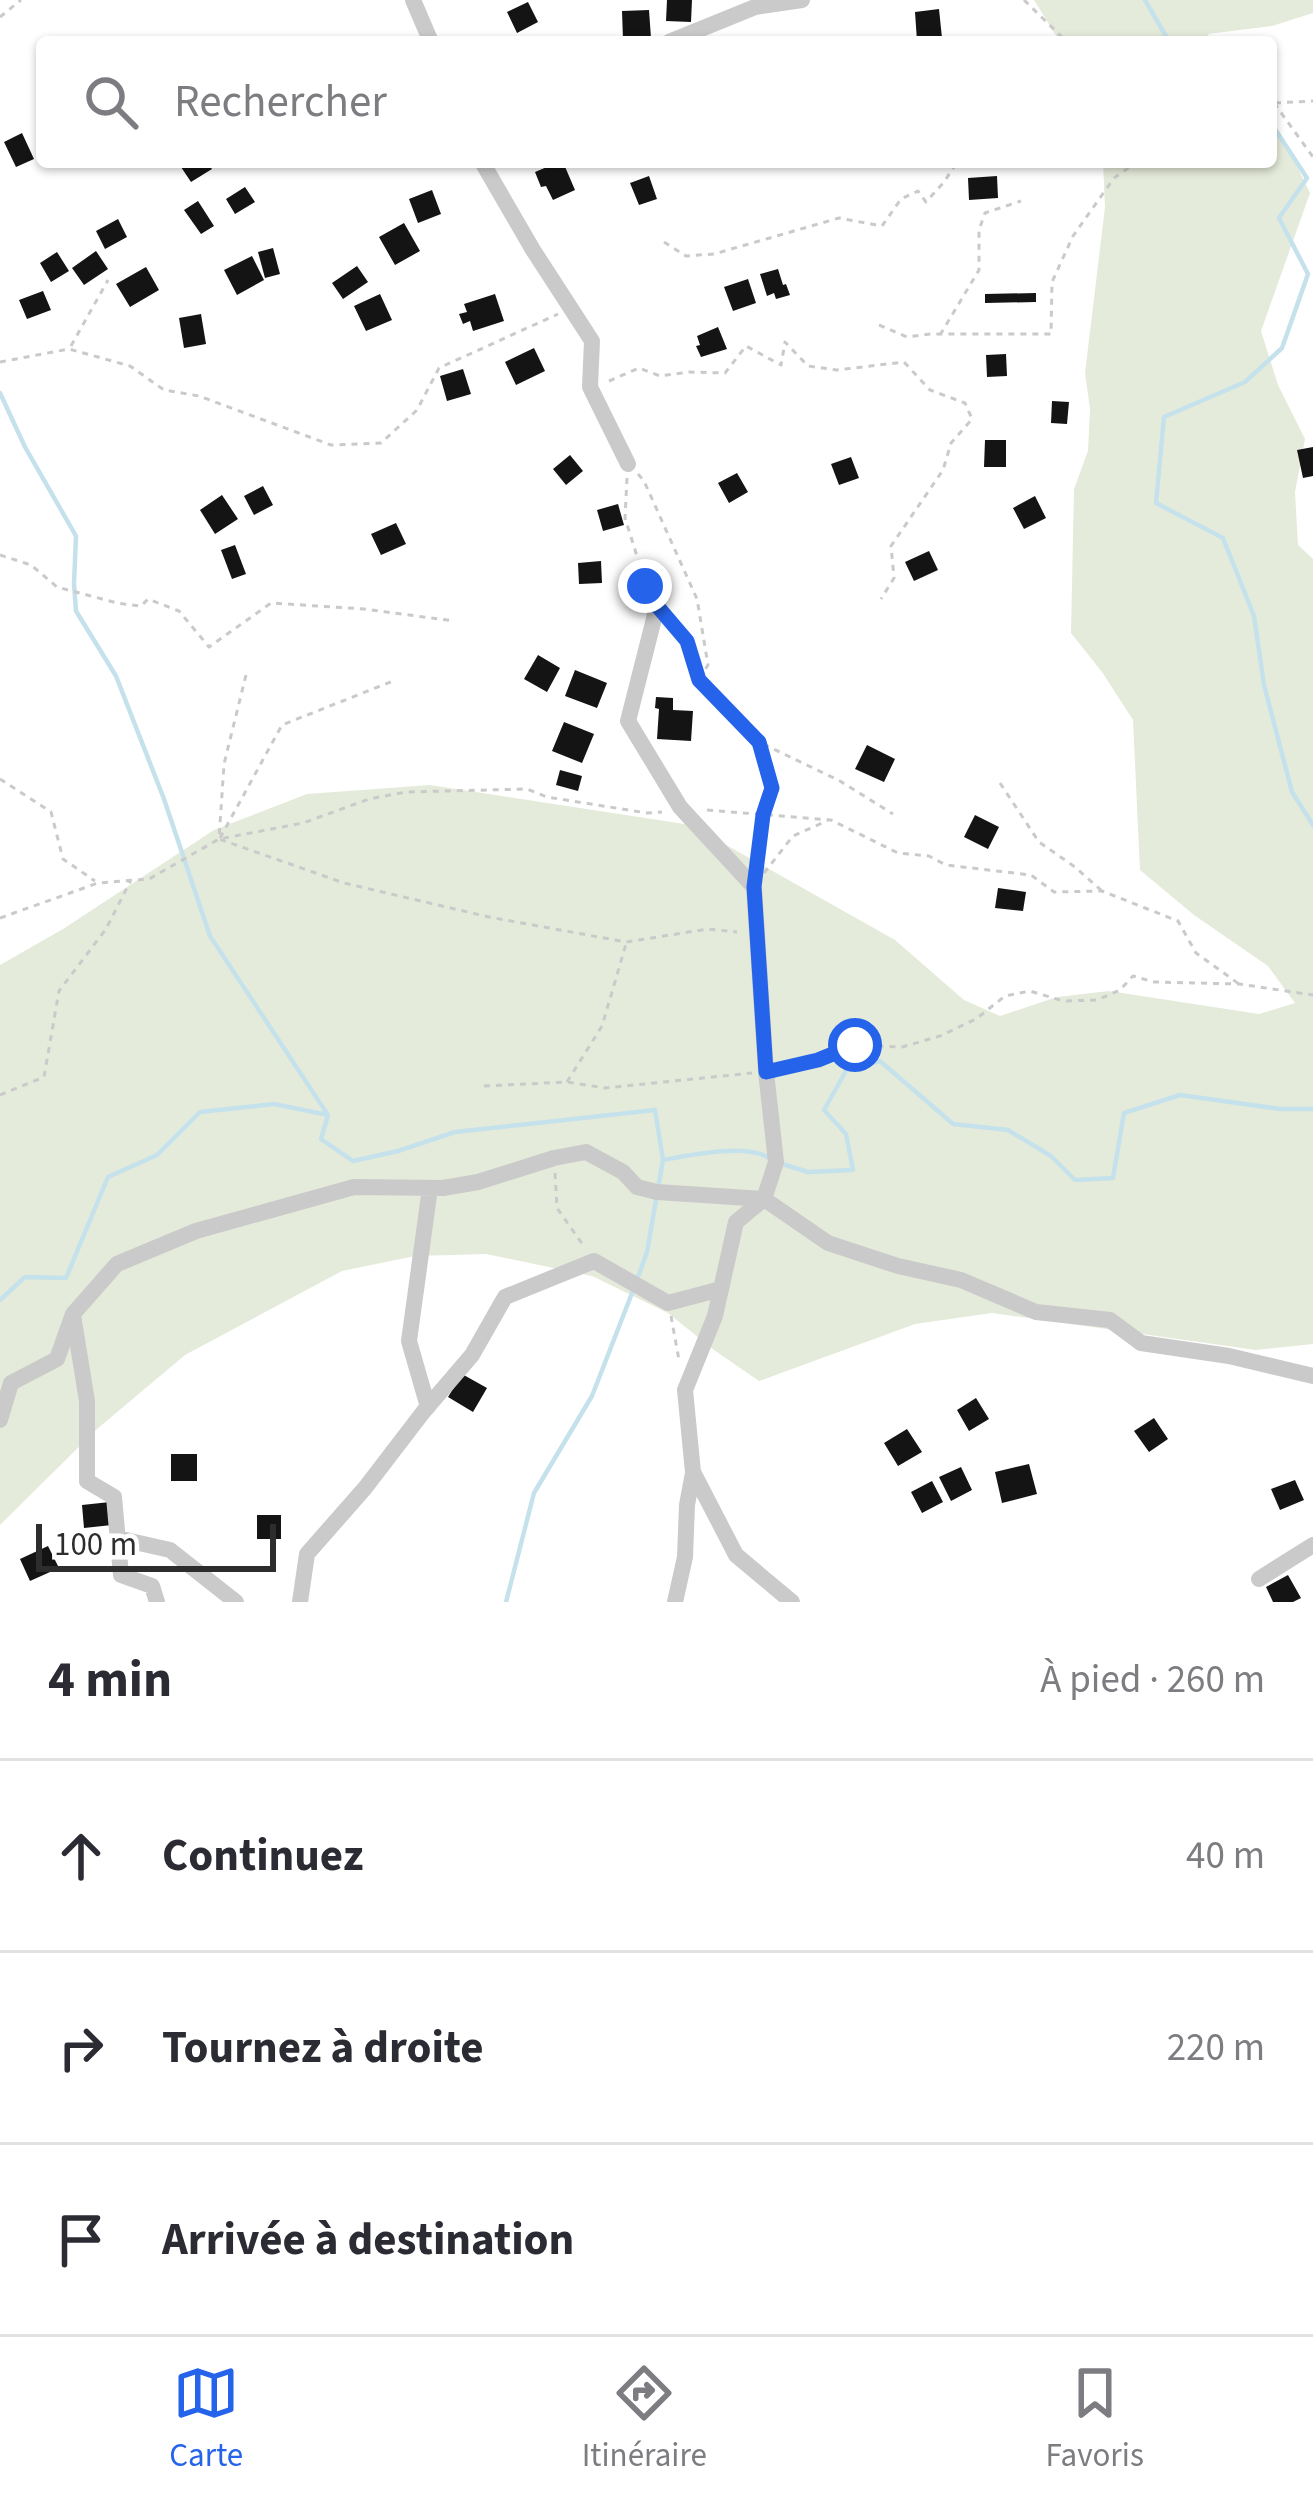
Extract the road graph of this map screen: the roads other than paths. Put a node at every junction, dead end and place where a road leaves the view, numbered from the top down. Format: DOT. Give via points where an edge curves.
graph roads {
  1 [pos="413,0"];
  2 [pos="802,0"];
  3 [pos="428,36"];
  4 [pos="684,36"];
  5 [pos="486,168"];
  6 [pos="628,464"];
  7 [pos="658,607"];
  8 [pos="430,1188"];
  9 [pos="764,1199"];
  10 [pos="721,1288"];
  11 [pos="73,1314"];
  12 [pos="1313,1376"];
  13 [pos="428,1407"];
  14 [pos="0,1420"];
  15 [pos="693,1472"];
  16 [pos="117,1538"];
  17 [pos="1313,1545"];
  18 [pos="1259,1579"];
  19 [pos="157,1602"];
  20 [pos="236,1602"];
  21 [pos="300,1602"];
  22 [pos="675,1602"];
  23 [pos="792,1602"];
  1 -- 3 [label="street"];
  2 -- 4 [label="street" via="755,7"];
  5 -- 6 [label="street" via="592,341 590,387"];
  7 -- 9 [label="street" via="628,721 680,807 754,887 776,1162"];
  8 -- 9 [label="street" via="586,1152 637,1187"];
  8 -- 11 [label="street" via="354,1187 196,1231 117,1264"];
  8 -- 13 [label="street" via="409,1341"];
  9 -- 10 [label="street" via="736,1222"];
  9 -- 12 [label="street" via="829,1243 961,1280 1036,1312 1110,1320 1141,1343"];
  10 -- 13 [label="street" via="668,1303 594,1261 505,1297 472,1355"];
  10 -- 15 [label="street" via="685,1390"];
  11 -- 14 [label="street" via="57,1359 11,1383"];
  11 -- 16 [label="street" via="88,1401 88,1481 114,1498"];
  13 -- 21 [label="street" via="307,1554"];
  15 -- 22 [label="street"];
  15 -- 23 [label="street" via="736,1555"];
  16 -- 19 [label="street" via="121,1575 152,1586"];
  16 -- 20 [label="street" via="170,1550"];
  17 -- 18 [label="street"];
}
